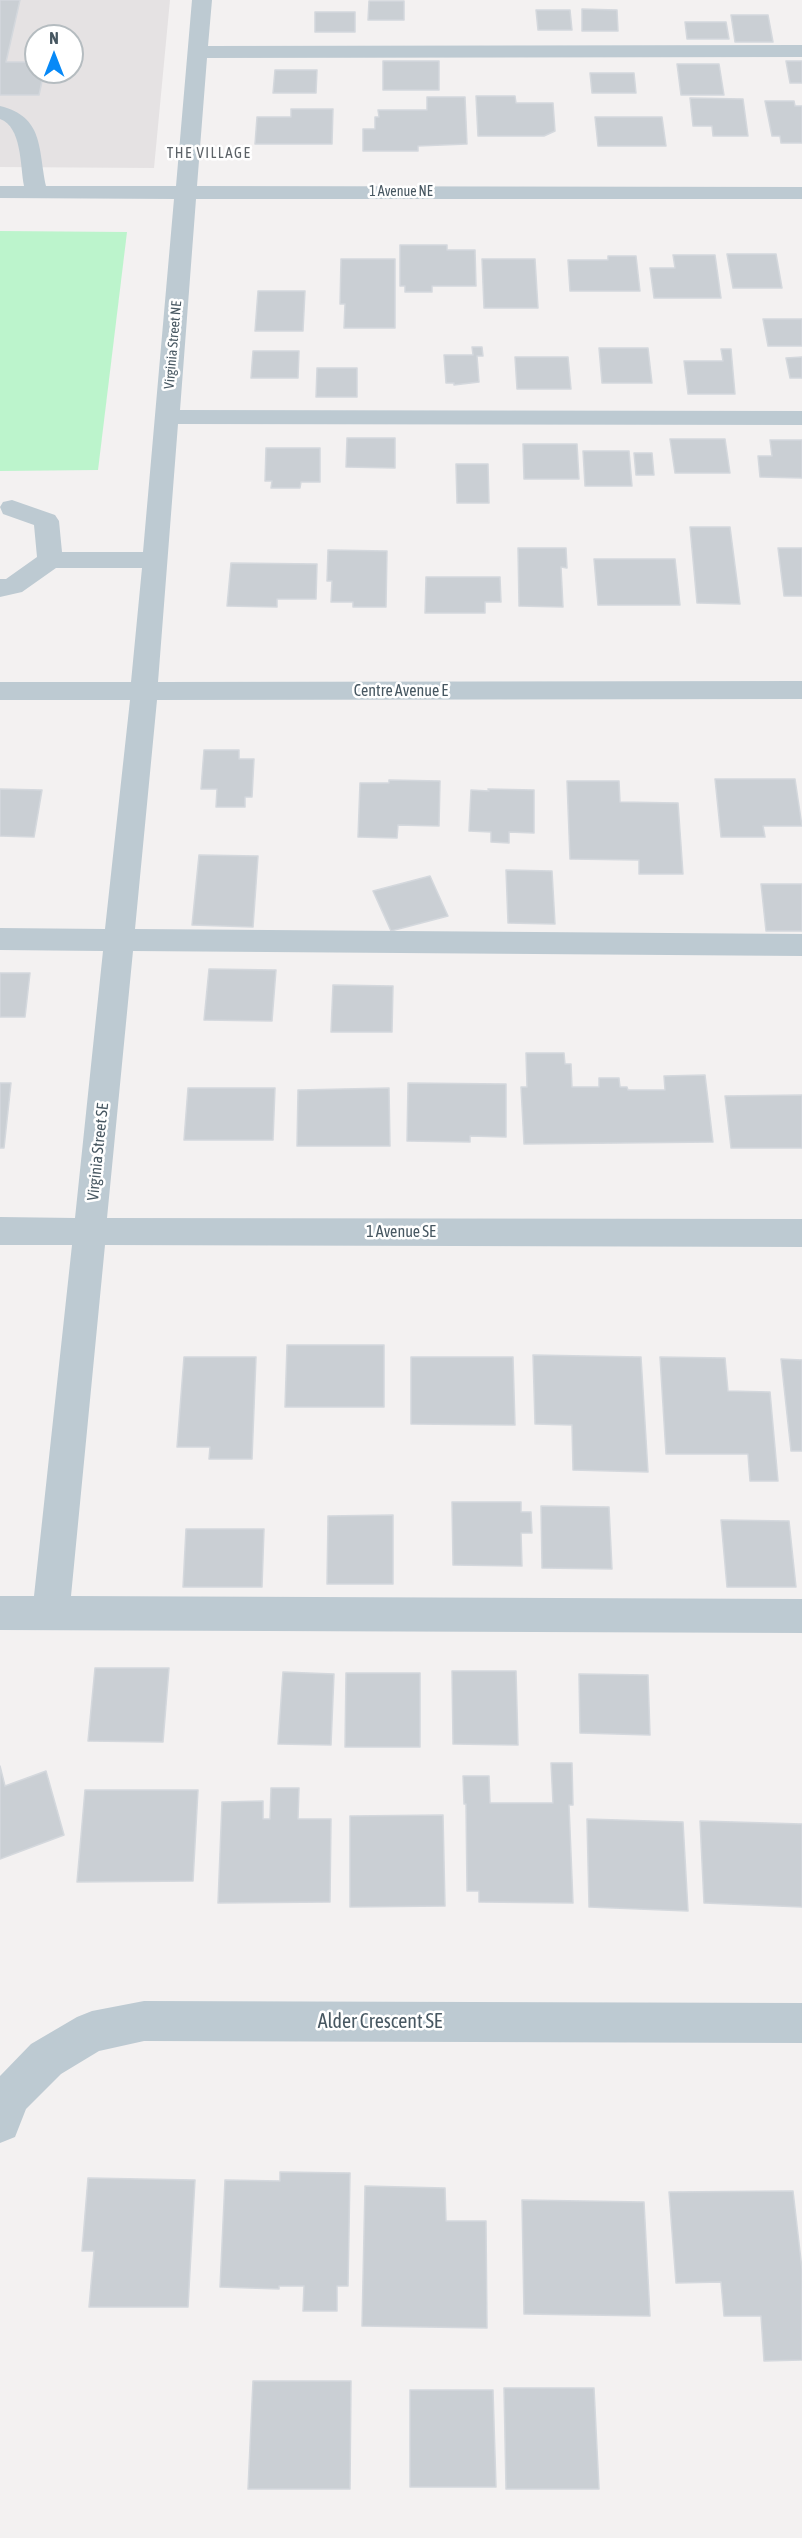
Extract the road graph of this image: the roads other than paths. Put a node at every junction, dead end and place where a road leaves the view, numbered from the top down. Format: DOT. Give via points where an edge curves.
graph roads {
  1 [pos="202,0"];
  2 [pos="802,51"];
  3 [pos="198,52"];
  4 [pos="0,112"];
  5 [pos="0,192"];
  6 [pos="36,192"];
  7 [pos="185,192"];
  8 [pos="802,193"];
  9 [pos="167,417"];
  10 [pos="802,418"];
  11 [pos="12,508"];
  12 [pos="51,560"];
  13 [pos="155,560"];
  14 [pos="0,588"];
  15 [pos="802,690"];
  16 [pos="0,691"];
  17 [pos="144,691"];
  18 [pos="0,939"];
  19 [pos="119,939"];
  20 [pos="802,945"];
  21 [pos="0,1231"];
  22 [pos="90,1232"];
  23 [pos="802,1233"];
  24 [pos="0,1612"];
  25 [pos="51,1613"];
  26 [pos="802,1616"];
  27 [pos="802,2024"];
  28 [pos="0,2122"];
  1 -- 3 [label="street, Virginia Street NE"];
  2 -- 3 [label="street"];
  3 -- 7 [label="street, Virginia Street NE"];
  4 -- 6 [label="street" via="14,117 24,127"];
  5 -- 6 [label="street, 1 Avenue NE"];
  6 -- 7 [label="street, 1 Avenue NE"];
  7 -- 8 [label="street, 1 Avenue NE"];
  7 -- 9 [label="street, Virginia Street NE"];
  9 -- 10 [label="street"];
  9 -- 13 [label="street, Virginia Street NE"];
  11 -- 12 [label="street" via="46,521"];
  12 -- 13 [label="street"];
  12 -- 14 [label="street" via="13,586"];
  13 -- 17 [label="street, Virginia Street NE"];
  15 -- 17 [label="street, Centre Avenue E"];
  16 -- 17 [label="street, Centre Avenue E"];
  17 -- 19 [label="street, Virginia Street SE"];
  18 -- 19 [label="street"];
  19 -- 20 [label="street"];
  19 -- 22 [label="street, Virginia Street SE"];
  21 -- 22 [label="street, 1 Avenue SE"];
  22 -- 23 [label="street, 1 Avenue SE"];
  22 -- 25 [label="street, Virginia Street SE"];
  24 -- 25 [label="street"];
  25 -- 26 [label="street"];
  27 -- 28 [label="street, Alder Crescent SE" via="144,2021 92,2032 46,2059 10,2095"];
}
